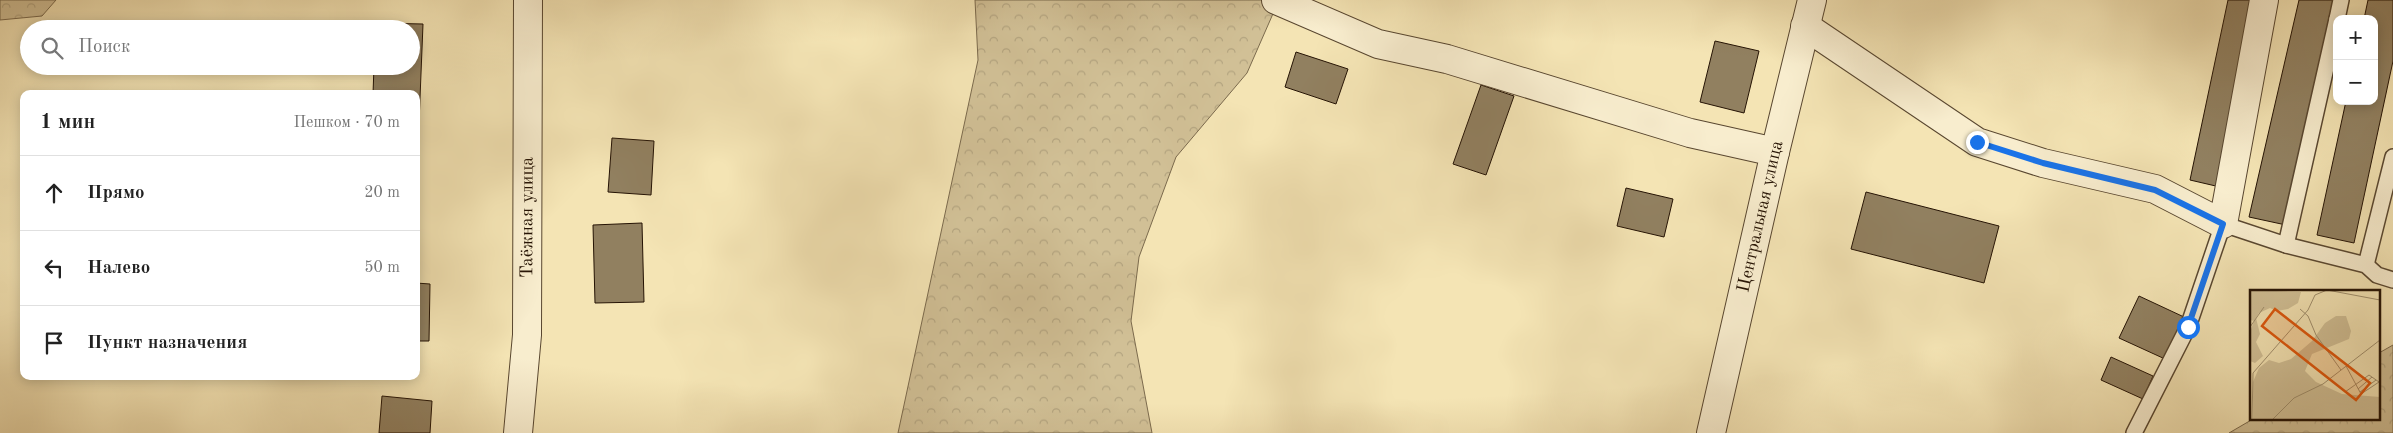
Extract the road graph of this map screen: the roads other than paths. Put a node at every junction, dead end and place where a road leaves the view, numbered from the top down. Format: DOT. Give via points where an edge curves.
graph roads {
  1 [pos="528,0"];
  2 [pos="1276,0"];
  3 [pos="1812,0"];
  4 [pos="2264,0"];
  5 [pos="2341,0"];
  6 [pos="2338,15"];
  7 [pos="1805,26"];
  8 [pos="2333,37"];
  9 [pos="1775,152"];
  10 [pos="2393,157"];
  11 [pos="2223,224"];
  12 [pos="2286,245"];
  13 [pos="2366,265"];
  14 [pos="2393,280"];
  15 [pos="518,433"];
  16 [pos="1711,433"];
  17 [pos="2134,433"];
  1 -- 15 [label="street, Таёжная улица" via="527,335"];
  2 -- 9 [label="street" via="1378,44 1447,59 1690,133"];
  3 -- 7 [label="street, Центральная улица"];
  4 -- 11 [label="street"];
  5 -- 6 [label="lane"];
  7 -- 9 [label="street, Центральная улица"];
  7 -- 11 [label="street" via="1977,142 2043,163 2155,190"];
  8 -- 12 [label="lane"];
  9 -- 16 [label="street, Центральная улица"];
  10 -- 13 [label="lane"];
  11 -- 12 [label="lane"];
  11 -- 17 [label="lane" via="2188,327"];
  12 -- 13 [label="lane"];
  13 -- 14 [label="lane" via="2377,275"];
}
